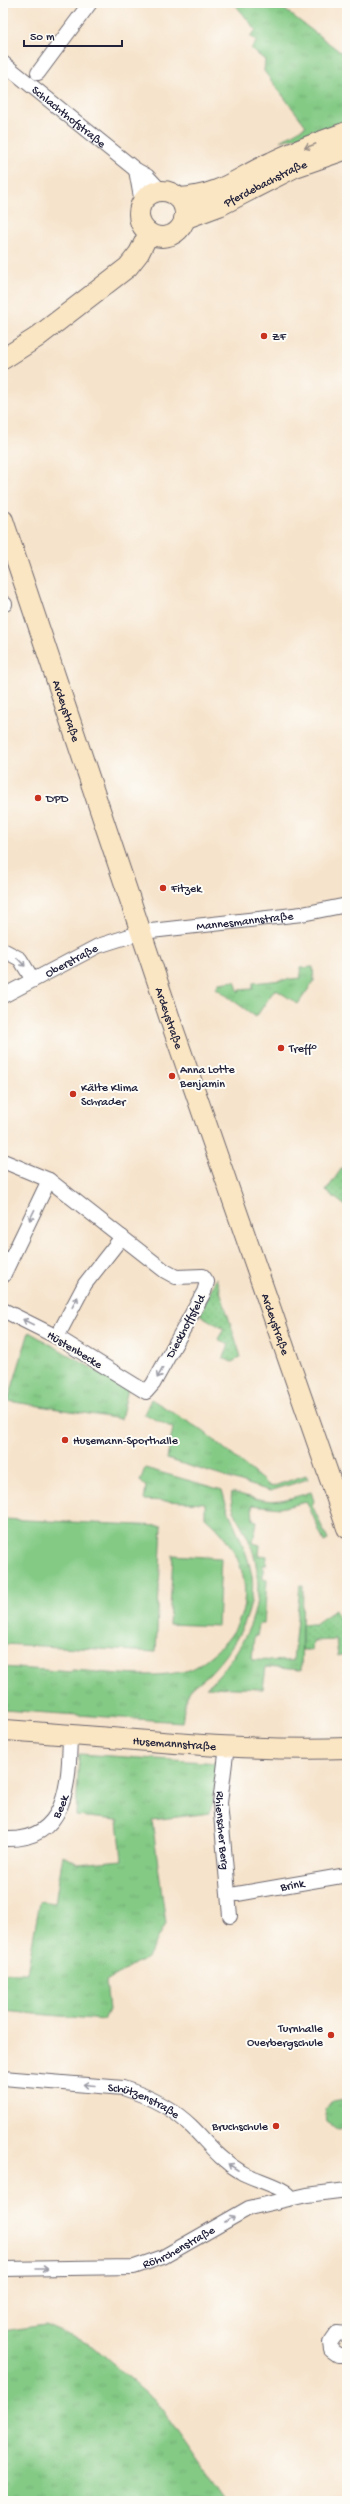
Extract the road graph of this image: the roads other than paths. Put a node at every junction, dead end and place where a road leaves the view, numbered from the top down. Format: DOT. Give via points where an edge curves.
graph roads {
  1 [pos="90,3"];
  2 [pos="3,63"];
  3 [pos="38,73"];
  4 [pos="347,132"];
  5 [pos="347,149"];
  6 [pos="136,170"];
  7 [pos="170,194"];
  8 [pos="142,203"];
  9 [pos="184,219"];
  10 [pos="149,233"];
  11 [pos="3,359"];
  12 [pos="3,520"];
  13 [pos="347,906"];
  14 [pos="142,932"];
  15 [pos="3,950"];
  16 [pos="33,980"];
  17 [pos="3,996"];
  18 [pos="3,1161"];
  19 [pos="49,1180"];
  20 [pos="122,1237"];
  21 [pos="3,1276"];
  22 [pos="3,1310"];
  23 [pos="57,1337"];
  24 [pos="146,1392"];
  25 [pos="347,1528"];
  26 [pos="3,1730"];
  27 [pos="70,1734"];
  28 [pos="227,1746"];
  29 [pos="347,1748"];
  30 [pos="3,1839"];
  31 [pos="347,1876"];
  32 [pos="237,1894"];
  33 [pos="230,1916"];
  34 [pos="3,2078"];
  35 [pos="258,2181"];
  36 [pos="347,2190"];
  37 [pos="291,2198"];
  38 [pos="249,2208"];
  39 [pos="3,2269"];
  40 [pos="347,2334"];
  41 [pos="347,2355"];
  1 -- 3 [label="street, Schlachthofstraße"];
  2 -- 6 [label="street, Schlachthofstraße"];
  4 -- 7 [label="main road, one-way" via="272,162 215,192 200,197"];
  5 -- 9 [label="main road, Pferdebachstraße" via="295,168 219,206"];
  6 -- 7 [label="street, Schlachthofstraße" via="148,176"];
  6 -- 8 [label="street"];
  7 -- 8 [label="main road" via="150,194"];
  7 -- 9 [label="main road" via="184,208"];
  8 -- 10 [label="main road" via="139,216 142,226"];
  9 -- 10 [label="main road" via="181,226 171,235"];
  10 -- 11 [label="main road" via="139,254 128,267 36,338"];
  12 -- 14 [label="main road, Ardeystraße"];
  13 -- 14 [label="street, Mannesmannstraße" via="302,914"];
  14 -- 16 [label="street, Oberstraße" via="98,946"];
  14 -- 25 [label="main road, Ardeystraße"];
  15 -- 16 [label="street, one-way" via="20,959"];
  16 -- 17 [label="street, Oberstraße"];
  18 -- 19 [label="street, Dieckhoffsfeld"];
  19 -- 20 [label="street, Dieckhoffsfeld"];
  19 -- 21 [label="street, one-way"];
  23 -- 20 [label="street, one-way" via="85,1284"];
  20 -- 24 [label="street, Dieckhoffsfeld, one-way" via="176,1277 203,1276 207,1282 204,1292 153,1384"];
  23 -- 22 [label="street, Hüstenbecke, one-way"];
  23 -- 24 [label="street, Hüstenbecke"];
  26 -- 27 [label="main road, Husemannstraße"];
  27 -- 28 [label="main road, Husemannstraße"];
  27 -- 30 [label="street, Beek" via="63,1804 58,1815 50,1825 32,1835"];
  28 -- 29 [label="main road, Husemannstraße" via="296,1750"];
  28 -- 33 [label="street, Rhienscher Berg" via="220,1803"];
  31 -- 32 [label="street, Brink"];
  35 -- 34 [label="street, Schützenstraße, one-way" via="224,2161 184,2119 139,2093 123,2088"];
  35 -- 37 [label="street, Schützenstraße" via="285,2191"];
  35 -- 38 [label="street" via="262,2191 260,2200"];
  36 -- 37 [label="street, Röhrchenstraße"];
  37 -- 38 [label="street, Röhrchenstraße"];
  39 -- 38 [label="street, Röhrchenstraße, one-way" via="134,2267 150,2263"];
  40 -- 41 [label="street" via="337,2333 330,2342 332,2350 338,2355"];
}
